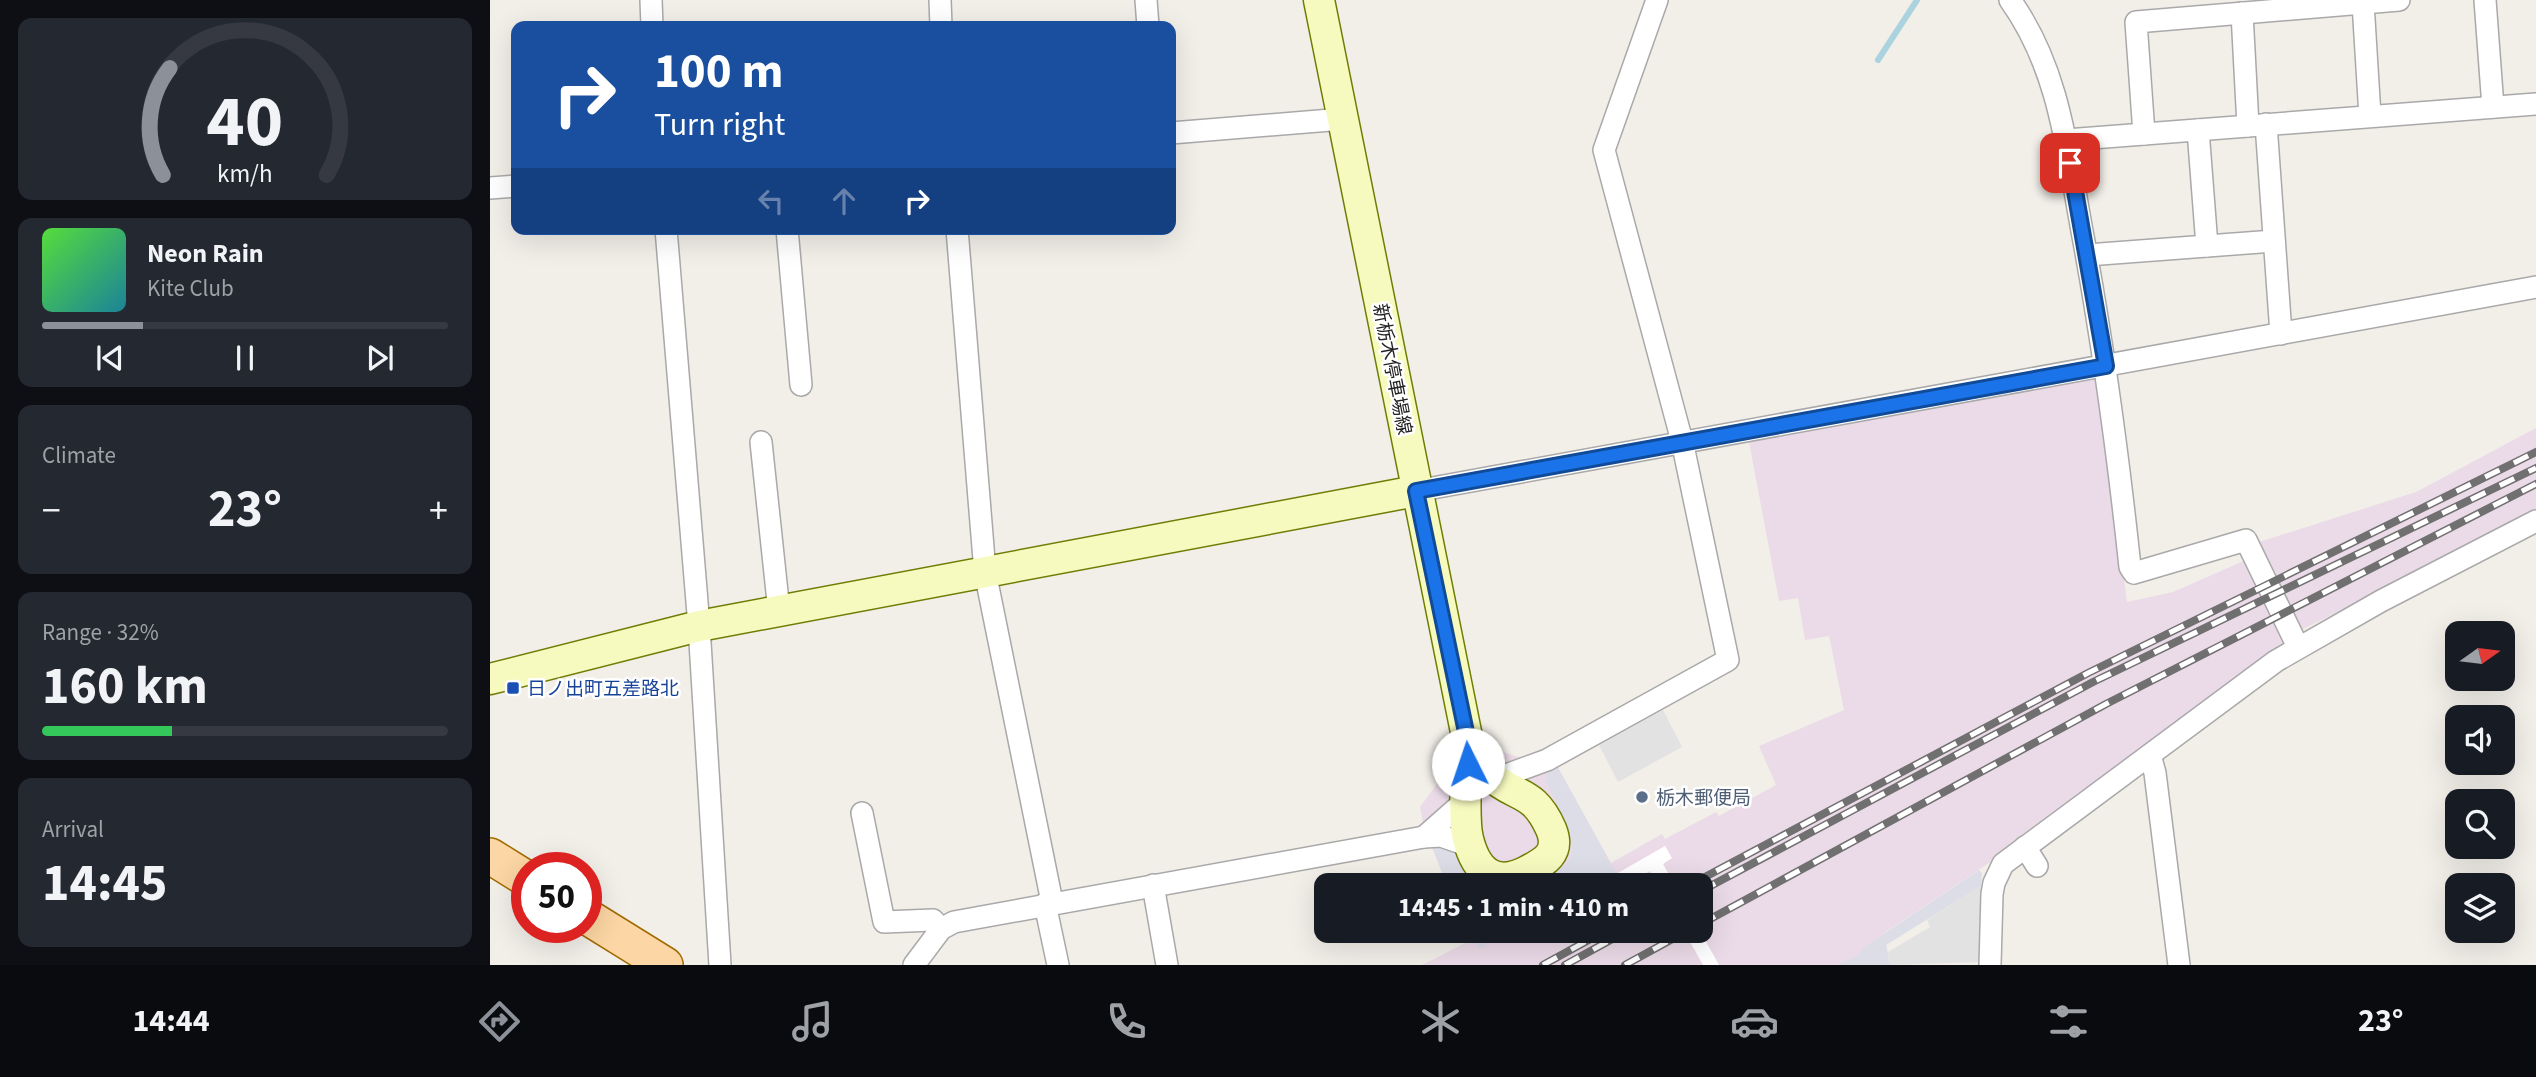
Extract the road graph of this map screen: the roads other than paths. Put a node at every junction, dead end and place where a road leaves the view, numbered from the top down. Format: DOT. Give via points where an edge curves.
graph roads {
  1 [pos="651,0"];
  2 [pos="940,0"];
  3 [pos="1146,0"];
  4 [pos="1319,0"];
  5 [pos="1657,0"];
  6 [pos="2010,0"];
  7 [pos="2399,0"];
  8 [pos="2485,0"];
  9 [pos="2363,3"];
  10 [pos="2242,13"];
  11 [pos="652,21"];
  12 [pos="942,21"];
  13 [pos="1148,21"];
  14 [pos="2536,104"];
  15 [pos="2493,107"];
  16 [pos="2370,116"];
  17 [pos="1343,119"];
  18 [pos="2257,125"];
  19 [pos="2198,130"];
  20 [pos="1176,133"];
  21 [pos="2144,134"];
  22 [pos="2066,140"];
  23 [pos="511,186"];
  24 [pos="490,188"];
  25 [pos="666,235"];
  26 [pos="788,235"];
  27 [pos="957,235"];
  28 [pos="2274,241"];
  29 [pos="2207,246"];
  30 [pos="2087,254"];
  31 [pos="2536,287"];
  32 [pos="2281,334"];
  33 [pos="2106,366"];
  34 [pos="801,385"];
  35 [pos="1682,441"];
  36 [pos="761,442"];
  37 [pos="1416,491"];
  38 [pos="2536,521"];
  39 [pos="985,572"];
  40 [pos="779,611"];
  41 [pos="699,626"];
  42 [pos="2298,647"];
  43 [pos="490,678"];
  44 [pos="1467,737"];
  45 [pos="2150,755"];
  46 [pos="1547,760"];
  47 [pos="1495,779"];
  48 [pos="1467,799"];
  49 [pos="1534,800"];
  50 [pos="862,813"];
  51 [pos="1424,837"];
  52 [pos="1470,846"];
  53 [pos="2025,847"];
  54 [pos="490,856"];
  55 [pos="2037,866"];
  56 [pos="511,869"];
  57 [pos="1153,885"];
  58 [pos="1048,903"];
  59 [pos="602,926"];
  60 [pos="942,929"];
  61 [pos="665,965"];
  62 [pos="720,965"];
  63 [pos="914,965"];
  64 [pos="1058,965"];
  65 [pos="1167,965"];
  66 [pos="1990,965"];
  67 [pos="2179,965"];
  1 -- 11 [label="street"];
  2 -- 12 [label="street"];
  3 -- 13 [label="street"];
  4 -- 17 [label="main road, 新栃木停車場線"];
  5 -- 35 [label="street" via="1604,150"];
  6 -- 22 [label="street" via="2029,25 2047,64"];
  7 -- 9 [label="street"];
  8 -- 15 [label="street"];
  9 -- 10 [label="street"];
  9 -- 16 [label="street"];
  10 -- 18 [label="street"];
  10 -- 21 [label="street" via="2136,22"];
  14 -- 15 [label="street"];
  15 -- 16 [label="street"];
  16 -- 18 [label="street"];
  17 -- 20 [label="street"];
  17 -- 37 [label="main road, 新栃木停車場線"];
  18 -- 19 [label="street"];
  18 -- 28 [label="street"];
  19 -- 21 [label="street"];
  19 -- 29 [label="street"];
  21 -- 22 [label="street"];
  22 -- 30 [label="street"];
  23 -- 24 [label="street"];
  25 -- 41 [label="street"];
  26 -- 34 [label="street"];
  27 -- 39 [label="street"];
  28 -- 29 [label="street"];
  28 -- 32 [label="street"];
  29 -- 30 [label="street"];
  30 -- 33 [label="street"];
  31 -- 32 [label="street"];
  32 -- 33 [label="street"];
  33 -- 35 [label="street"];
  33 -- 42 [label="street" via="2130,568 2134,573 2246,541"];
  35 -- 37 [label="street"];
  35 -- 46 [label="street" via="1728,660"];
  36 -- 40 [label="street"];
  37 -- 39 [label="main road"];
  37 -- 44 [label="main road, 新栃木停車場線"];
  38 -- 42 [label="street"];
  39 -- 40 [label="main road"];
  39 -- 58 [label="street"];
  40 -- 41 [label="main road"];
  41 -- 43 [label="main road"];
  41 -- 62 [label="street"];
  42 -- 45 [label="street"];
  44 -- 47 [label="main road" via="1480,764"];
  44 -- 48 [label="main road"];
  45 -- 53 [label="street"];
  45 -- 67 [label="street"];
  46 -- 47 [label="street"];
  46 -- 49 [label="street" via="1535,773"];
  47 -- 49 [label="main road"];
  48 -- 51 [label="street"];
  48 -- 52 [label="main road"];
  49 -- 52 [label="main road" via="1555,846 1545,863 1502,880 1481,867"];
  50 -- 60 [label="street" via="884,922 933,920"];
  51 -- 52 [label="street" via="1441,836"];
  51 -- 57 [label="street"];
  53 -- 55 [label="street"];
  53 -- 66 [label="street" via="2003,864 1993,883"];
  54 -- 56 [label="main road"];
  57 -- 58 [label="street"];
  57 -- 65 [label="street"];
  58 -- 60 [label="street" via="954,922"];
  58 -- 64 [label="street"];
  59 -- 61 [label="main road"];
  60 -- 63 [label="street"];
}
